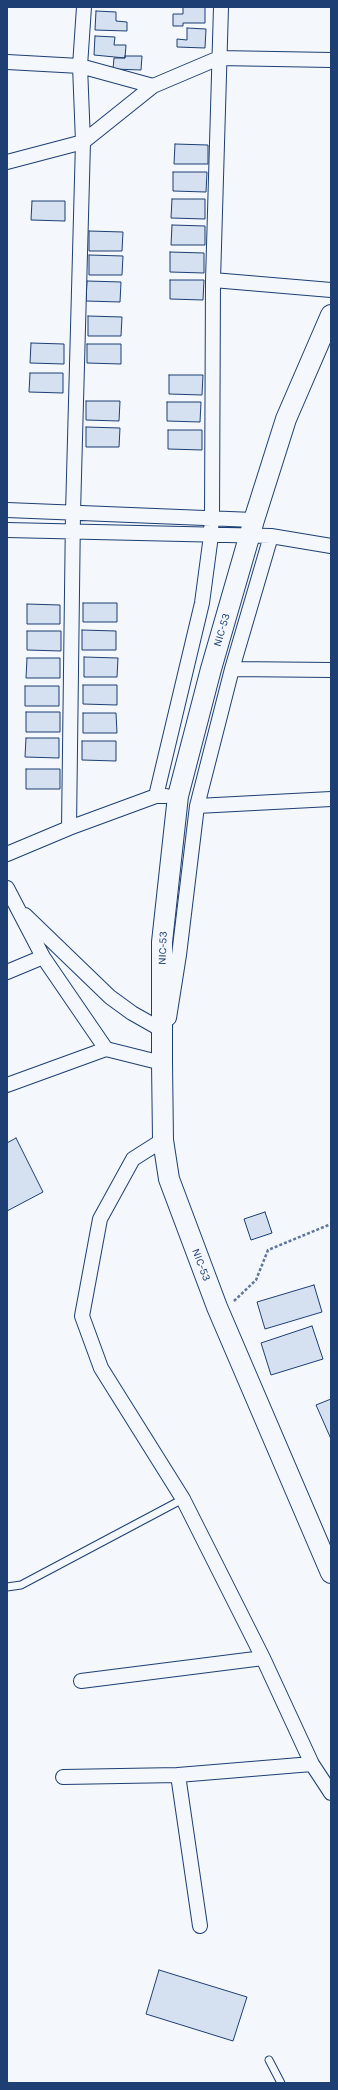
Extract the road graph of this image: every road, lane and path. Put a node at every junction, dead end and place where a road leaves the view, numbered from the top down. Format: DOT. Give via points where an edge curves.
graph roads {
  1 [pos="84,7"];
  2 [pos="221,7"];
  3 [pos="218,58"];
  4 [pos="331,60"];
  5 [pos="7,62"];
  6 [pos="80,66"];
  7 [pos="153,86"];
  8 [pos="83,142"];
  9 [pos="7,162"];
  10 [pos="213,280"];
  11 [pos="331,290"];
  12 [pos="331,315"];
  13 [pos="7,510"];
  14 [pos="73,513"];
  15 [pos="212,517"];
  16 [pos="251,528"];
  17 [pos="7,530"];
  18 [pos="73,533"];
  19 [pos="210,535"];
  20 [pos="271,536"];
  21 [pos="331,546"];
  22 [pos="232,669"];
  23 [pos="331,670"];
  24 [pos="156,796"];
  25 [pos="178,796"];
  26 [pos="331,799"];
  27 [pos="198,806"];
  28 [pos="69,828"];
  29 [pos="7,854"];
  30 [pos="7,888"];
  31 [pos="17,908"];
  32 [pos="42,957"];
  33 [pos="7,972"];
  34 [pos="162,1030"];
  35 [pos="106,1048"];
  36 [pos="162,1063"];
  37 [pos="7,1085"];
  38 [pos="163,1140"];
  39 [pos="331,1224"];
  40 [pos="217,1307"];
  41 [pos="183,1499"];
  42 [pos="331,1574"];
  43 [pos="7,1587"];
  44 [pos="264,1658"];
  45 [pos="81,1681"];
  46 [pos="312,1764"];
  47 [pos="178,1774"];
  48 [pos="62,1777"];
  49 [pos="331,1793"];
  50 [pos="200,1926"];
  51 [pos="269,2060"];
  52 [pos="281,2083"];
  1 -- 6 [label="street"];
  2 -- 3 [label="street"];
  3 -- 4 [label="street"];
  3 -- 7 [label="street"];
  3 -- 10 [label="street"];
  5 -- 6 [label="street"];
  6 -- 7 [label="street"];
  6 -- 8 [label="street"];
  7 -- 8 [label="street"];
  8 -- 9 [label="street"];
  8 -- 14 [label="street"];
  10 -- 11 [label="street"];
  10 -- 15 [label="street"];
  12 -- 16 [label="main road, NIC-53 / NIC-53" via="286,418"];
  13 -- 14 [label="street"];
  14 -- 15 [label="street"];
  14 -- 18 [label="street"];
  15 -- 16 [label="street"];
  15 -- 19 [label="street"];
  16 -- 19 [label="street"];
  16 -- 20 [label="street"];
  16 -- 25 [label="main road, NIC-53 / NIC-53"];
  17 -- 18 [label="street"];
  18 -- 19 [label="street"];
  18 -- 28 [label="street"];
  19 -- 24 [label="street" via="202,603"];
  20 -- 21 [label="street"];
  20 -- 22 [label="street"];
  22 -- 23 [label="street"];
  22 -- 27 [label="street"];
  24 -- 25 [label="street"];
  24 -- 28 [label="street"];
  25 -- 34 [label="main road, NIC-53 / NIC-53" via="162,942"];
  26 -- 27 [label="street"];
  27 -- 36 [label="street"];
  28 -- 29 [label="street"];
  30 -- 31 [label="street"];
  31 -- 32 [label="street"];
  31 -- 34 [label="street" via="110,997"];
  32 -- 33 [label="street"];
  32 -- 35 [label="street"];
  34 -- 36 [label="main road, NIC-53 / NIC-53"];
  35 -- 36 [label="street"];
  35 -- 37 [label="street"];
  36 -- 38 [label="main road, NIC-53 / NIC-53"];
  38 -- 40 [label="main road, NIC-53 / NIC-53" via="169,1179"];
  38 -- 41 [label="street" via="133,1159 100,1219 82,1316 101,1368"];
  39 -- 40 [label="path" via="268,1250 256,1280 233,1302"];
  40 -- 42 [label="main road, NIC-53 / NIC-53"];
  41 -- 43 [label="lane" via="21,1585"];
  41 -- 44 [label="street"];
  44 -- 45 [label="street"];
  44 -- 46 [label="street"];
  46 -- 47 [label="street"];
  46 -- 49 [label="street"];
  47 -- 48 [label="street"];
  47 -- 50 [label="street"];
  51 -- 52 [label="lane"];
}
